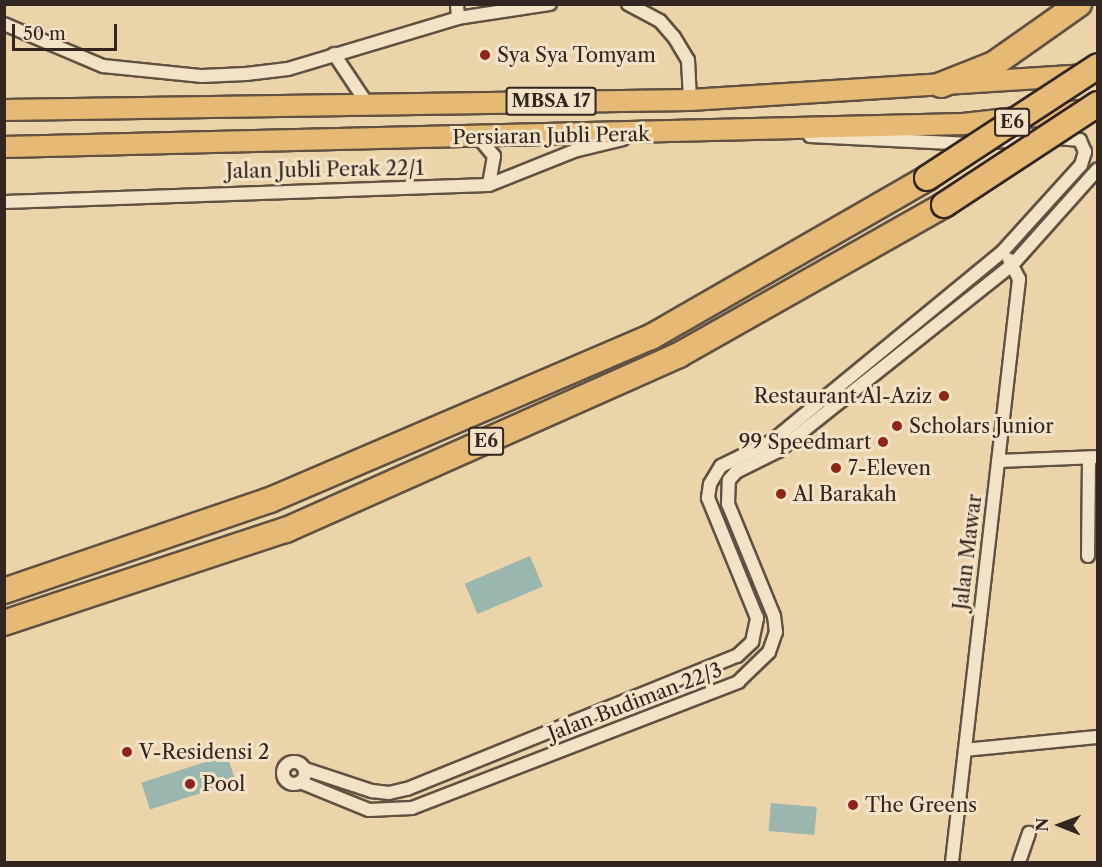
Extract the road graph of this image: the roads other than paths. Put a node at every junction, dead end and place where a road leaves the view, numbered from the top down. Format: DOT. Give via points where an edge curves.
graph roads {
  1 [pos="457,4"];
  2 [pos="550,4"];
  3 [pos="628,4"];
  4 [pos="1079,4"];
  5 [pos="458,18"];
  6 [pos="4,24"];
  7 [pos="334,54"];
  8 [pos="1098,66"];
  9 [pos="1098,74"];
  10 [pos="941,85"];
  11 [pos="690,100"];
  12 [pos="1098,104"];
  13 [pos="368,105"];
  14 [pos="1098,109"];
  15 [pos="4,110"];
  16 [pos="750,129"];
  17 [pos="638,135"];
  18 [pos="478,137"];
  19 [pos="4,147"];
  20 [pos="1098,169"];
  21 [pos="489,185"];
  22 [pos="4,202"];
  23 [pos="1003,251"];
  24 [pos="1013,264"];
  25 [pos="1093,458"];
  26 [pos="998,461"];
  27 [pos="1088,556"];
  28 [pos="4,591"];
  29 [pos="4,623"];
  30 [pos="1098,737"];
  31 [pos="965,750"];
  32 [pos="305,769"];
  33 [pos="300,782"];
  34 [pos="1029,833"];
  35 [pos="952,862"];
  36 [pos="1019,862"];
  1 -- 5 [label="street"];
  2 -- 5 [label="street"];
  3 -- 11 [label="street" via="660,21 674,37 688,60"];
  4 -- 10 [label="highway" via="993,64"];
  5 -- 7 [label="street"];
  6 -- 7 [label="street" via="93,63 146,71 246,74 288,69"];
  7 -- 13 [label="street"];
  8 -- 28 [label="highway, E6, bridge" via="927,178 651,337 270,500"];
  9 -- 10 [label="main road, Persiaran Jubli Perak / MBSA 17"];
  10 -- 11 [label="main road, Persiaran Jubli Perak / MBSA 17"];
  11 -- 13 [label="main road, Persiaran Jubli Perak / MBSA 17"];
  12 -- 29 [label="highway, E6, bridge" via="944,205 679,355 286,531"];
  13 -- 15 [label="main road, Persiaran Jubli Perak / MBSA 17"];
  14 -- 16 [label="main road, Persiaran Jubli Perak / MBSA 17" via="963,124"];
  16 -- 17 [label="main road, Persiaran Jubli Perak / MBSA 17"];
  16 -- 23 [label="street, Jalan Budiman 22/3" via="954,145 1071,136 1080,140 1085,152 1081,165"];
  17 -- 18 [label="main road, Persiaran Jubli Perak / MBSA 17"];
  17 -- 21 [label="street, Jalan Jubli Perak 22/1" via="574,151"];
  18 -- 19 [label="main road, Persiaran Jubli Perak / MBSA 17"];
  18 -- 21 [label="street" via="494,156"];
  20 -- 24 [label="street"];
  21 -- 22 [label="street, Jalan Jubli Perak 22/1"];
  23 -- 24 [label="street, Jalan Mawar"];
  23 -- 32 [label="street, Jalan Budiman 22/3" via="772,441 721,466 710,484 708,498 757,618 752,642 738,656 407,789 372,791"];
  24 -- 26 [label="street, Jalan Mawar" via="1019,279"];
  24 -- 33 [label="street, Jalan Budiman 22/3" via="778,451 736,472 729,480 728,504 774,616 776,632 769,652 738,682 412,808 369,810"];
  25 -- 26 [label="street"];
  25 -- 27 [label="street"];
  26 -- 31 [label="street, Jalan Mawar"];
  30 -- 31 [label="street"];
  31 -- 35 [label="street, Jalan Mawar"];
  32 -- 33 [label="street"];
  32 -- 33 [label="street" via="297,762 284,768 286,780"];
  34 -- 36 [label="street"];
}
